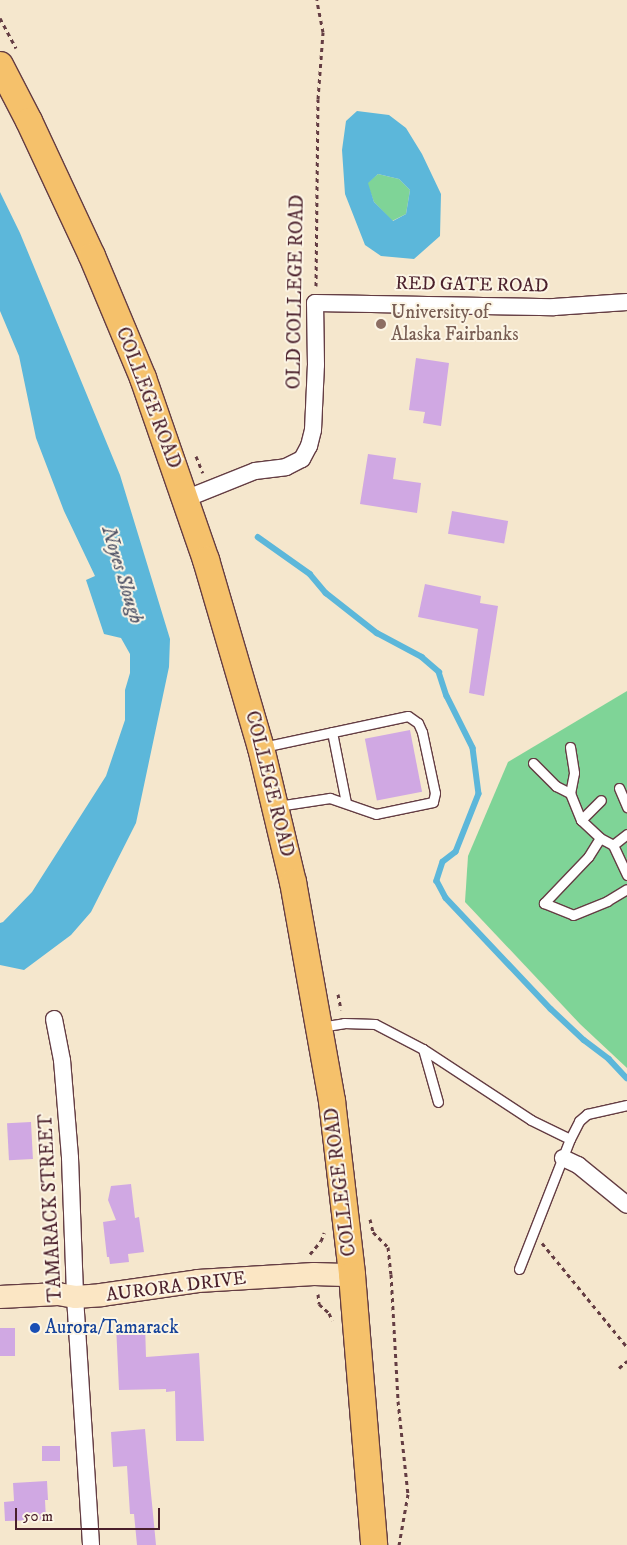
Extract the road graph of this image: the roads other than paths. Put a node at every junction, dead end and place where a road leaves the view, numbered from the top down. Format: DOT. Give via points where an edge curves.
graph roads {
  1 [pos="0,65"];
  2 [pos="627,302"];
  3 [pos="315,303"];
  4 [pos="185,499"];
  5 [pos="332,732"];
  6 [pos="570,747"];
  7 [pos="261,748"];
  8 [pos="533,763"];
  9 [pos="619,788"];
  10 [pos="570,793"];
  11 [pos="601,800"];
  12 [pos="346,803"];
  13 [pos="275,806"];
  14 [pos="627,807"];
  15 [pos="581,820"];
  16 [pos="627,834"];
  17 [pos="600,838"];
  18 [pos="613,845"];
  19 [pos="627,874"];
  20 [pos="627,889"];
  21 [pos="54,1019"];
  22 [pos="320,1026"];
  23 [pos="423,1050"];
  24 [pos="438,1102"];
  25 [pos="627,1105"];
  26 [pos="570,1140"];
  27 [pos="564,1158"];
  28 [pos="627,1205"];
  29 [pos="519,1269"];
  30 [pos="352,1275"];
  31 [pos="0,1296"];
  32 [pos="75,1297"];
  33 [pos="91,1545"];
  34 [pos="374,1545"];
  1 -- 4 [label="main road, COLLEGE ROAD" via="92,256 142,378"];
  2 -- 3 [label="street, RED GATE ROAD" via="554,307"];
  3 -- 4 [label="street, OLD COLLEGE ROAD" via="313,430 302,459 286,467 256,471"];
  4 -- 7 [label="main road, COLLEGE ROAD" via="226,622"];
  5 -- 7 [label="lane"];
  5 -- 12 [label="lane"];
  5 -- 12 [label="lane" via="408,716 418,723 422,732 435,793 433,802 376,814"];
  6 -- 10 [label="lane" via="574,773"];
  7 -- 13 [label="main road, COLLEGE ROAD"];
  8 -- 10 [label="lane" via="556,786"];
  9 -- 14 [label="lane"];
  10 -- 15 [label="lane"];
  11 -- 15 [label="lane"];
  12 -- 13 [label="lane" via="330,798"];
  13 -- 22 [label="main road, COLLEGE ROAD"];
  15 -- 17 [label="lane"];
  16 -- 18 [label="lane"];
  17 -- 18 [label="lane"];
  17 -- 20 [label="lane" via="588,857 544,903 573,915"];
  18 -- 19 [label="lane"];
  21 -- 32 [label="street, TAMARACK STREET" via="62,1060 70,1158"];
  22 -- 23 [label="lane" via="375,1024"];
  22 -- 30 [label="main road, COLLEGE ROAD"];
  23 -- 24 [label="lane"];
  23 -- 26 [label="lane" via="531,1120"];
  25 -- 26 [label="lane" via="587,1114"];
  26 -- 27 [label="lane"];
  27 -- 28 [label="street" via="578,1165"];
  27 -- 29 [label="lane"];
  30 -- 32 [label="street, AURORA DRIVE" via="198,1281"];
  30 -- 34 [label="main road, COLLEGE ROAD"];
  31 -- 32 [label="street, AURORA DRIVE" via="58,1294"];
  32 -- 33 [label="street, TAMARACK STREET"];
}
